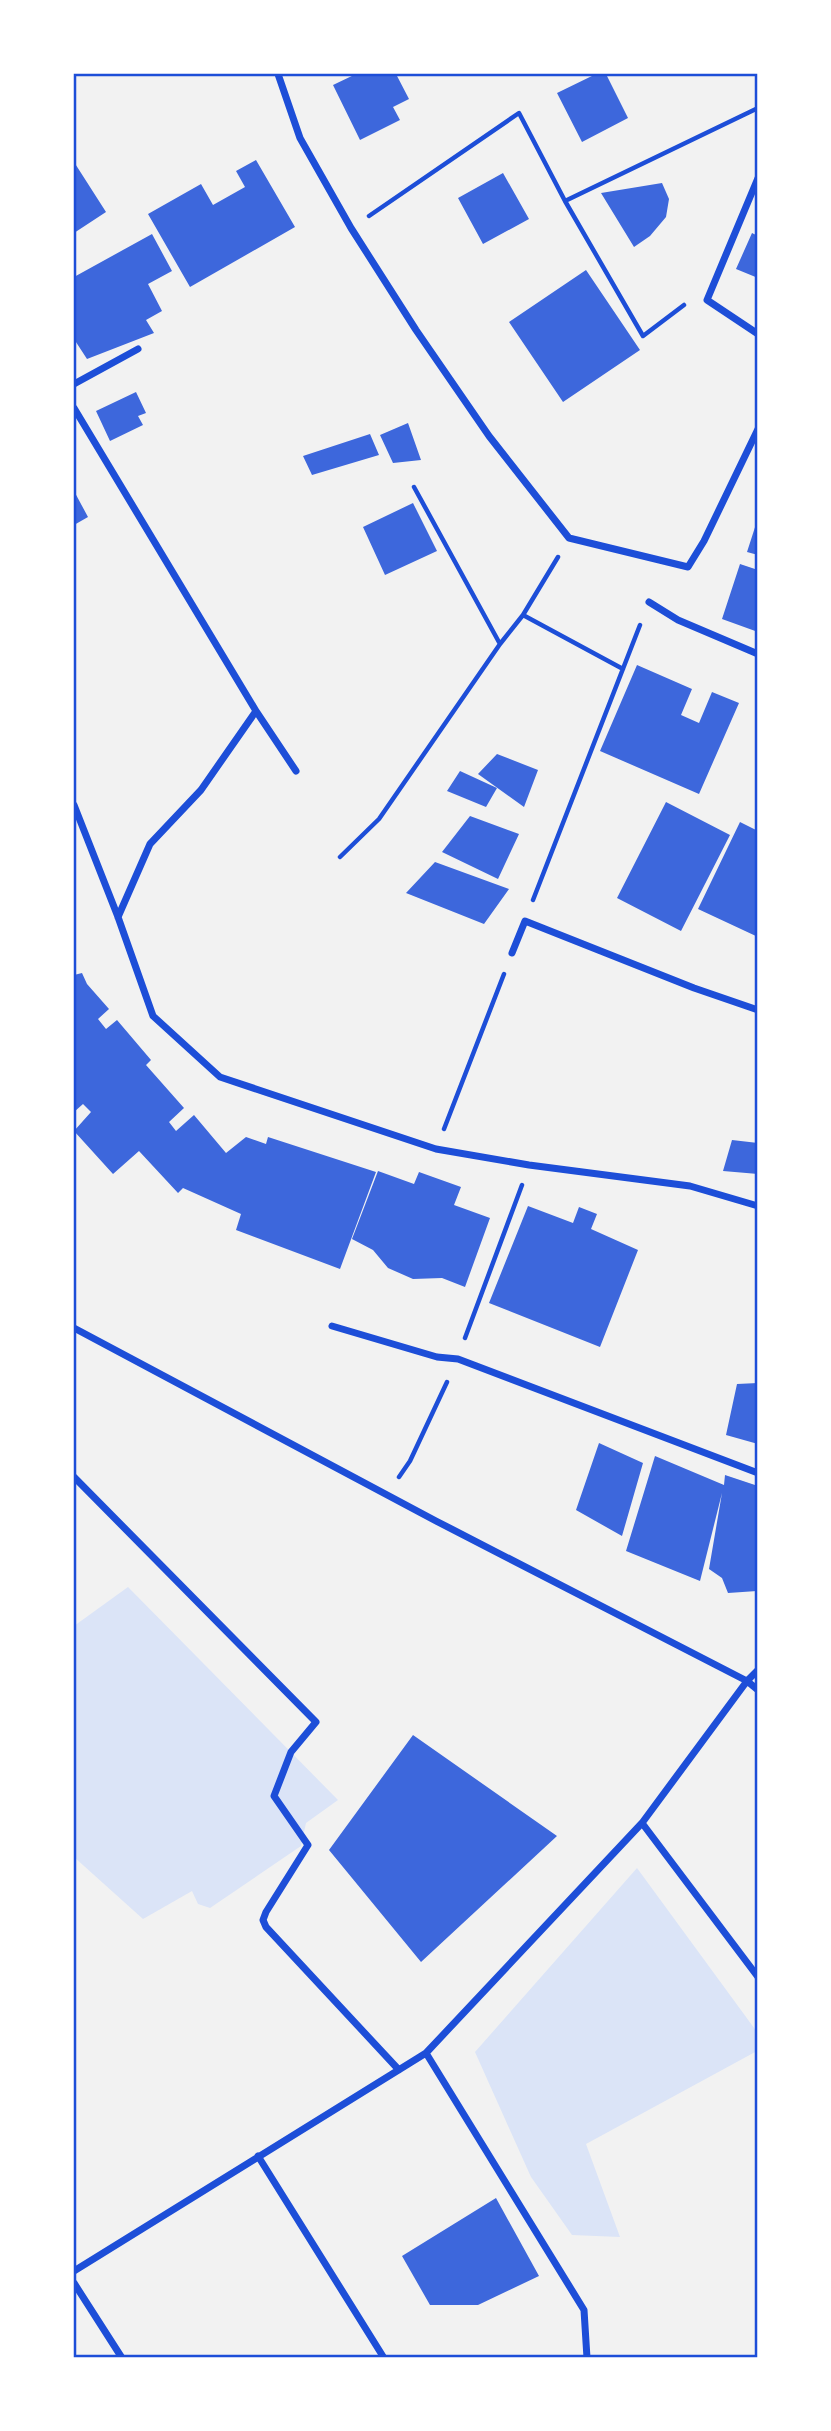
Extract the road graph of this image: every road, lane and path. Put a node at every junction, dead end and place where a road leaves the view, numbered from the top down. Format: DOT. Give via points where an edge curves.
graph roads {
  1 [pos="278,74"];
  2 [pos="758,108"];
  3 [pos="758,178"];
  4 [pos="565,201"];
  5 [pos="351,228"];
  6 [pos="707,300"];
  7 [pos="758,334"];
  8 [pos="138,349"];
  9 [pos="74,384"];
  10 [pos="74,408"];
  11 [pos="758,429"];
  12 [pos="414,487"];
  13 [pos="569,538"];
  14 [pos="649,602"];
  15 [pos="523,615"];
  16 [pos="500,644"];
  17 [pos="758,654"];
  18 [pos="623,669"];
  19 [pos="256,711"];
  20 [pos="296,771"];
  21 [pos="74,805"];
  22 [pos="340,858"];
  23 [pos="118,917"];
  24 [pos="525,921"];
  25 [pos="512,953"];
  26 [pos="758,1010"];
  27 [pos="436,1149"];
  28 [pos="529,1165"];
  29 [pos="758,1206"];
  30 [pos="332,1326"];
  31 [pos="74,1328"];
  32 [pos="458,1359"];
  33 [pos="758,1473"];
  34 [pos="74,1477"];
  35 [pos="387,1494"];
  36 [pos="758,1670"];
  37 [pos="747,1681"];
  38 [pos="758,1690"];
  39 [pos="642,1823"];
  40 [pos="758,1978"];
  41 [pos="426,2053"];
  42 [pos="399,2070"];
  43 [pos="258,2156"];
  44 [pos="74,2271"];
  45 [pos="74,2283"];
  46 [pos="122,2357"];
  47 [pos="384,2357"];
  48 [pos="587,2357"];
  1 -- 5 [label="street" via="300,138"];
  2 -- 4 [label="path"];
  3 -- 6 [label="street"];
  4 -- 5 [label="path" via="519,113"];
  4 -- 6 [label="path" via="643,336 691,300"];
  5 -- 13 [label="street" via="489,436"];
  6 -- 7 [label="street"];
  8 -- 9 [label="street"];
  10 -- 19 [label="street"];
  11 -- 13 [label="street" via="688,567"];
  12 -- 16 [label="path"];
  13 -- 15 [label="path"];
  14 -- 17 [label="street" via="678,620"];
  14 -- 18 [label="path"];
  15 -- 16 [label="path"];
  15 -- 18 [label="path"];
  16 -- 22 [label="path" via="379,819"];
  18 -- 24 [label="path"];
  19 -- 20 [label="street"];
  19 -- 23 [label="street" via="201,790 150,844"];
  21 -- 23 [label="street"];
  23 -- 27 [label="street" via="153,1016 219,1077"];
  24 -- 25 [label="street"];
  24 -- 26 [label="street"];
  25 -- 27 [label="path"];
  27 -- 28 [label="street"];
  28 -- 29 [label="street" via="690,1186"];
  28 -- 32 [label="path"];
  30 -- 32 [label="street"];
  31 -- 35 [label="street"];
  32 -- 33 [label="street"];
  32 -- 35 [label="path" via="410,1461"];
  34 -- 42 [label="street" via="316,1722 291,1752 274,1796 308,1844 263,1920"];
  35 -- 37 [label="street"];
  36 -- 37 [label="street"];
  37 -- 38 [label="street"];
  37 -- 39 [label="street"];
  39 -- 40 [label="street"];
  39 -- 41 [label="street"];
  41 -- 42 [label="street"];
  41 -- 48 [label="street" via="583,2310"];
  42 -- 43 [label="street"];
  43 -- 44 [label="street"];
  43 -- 47 [label="street"];
  45 -- 46 [label="street"];
}
